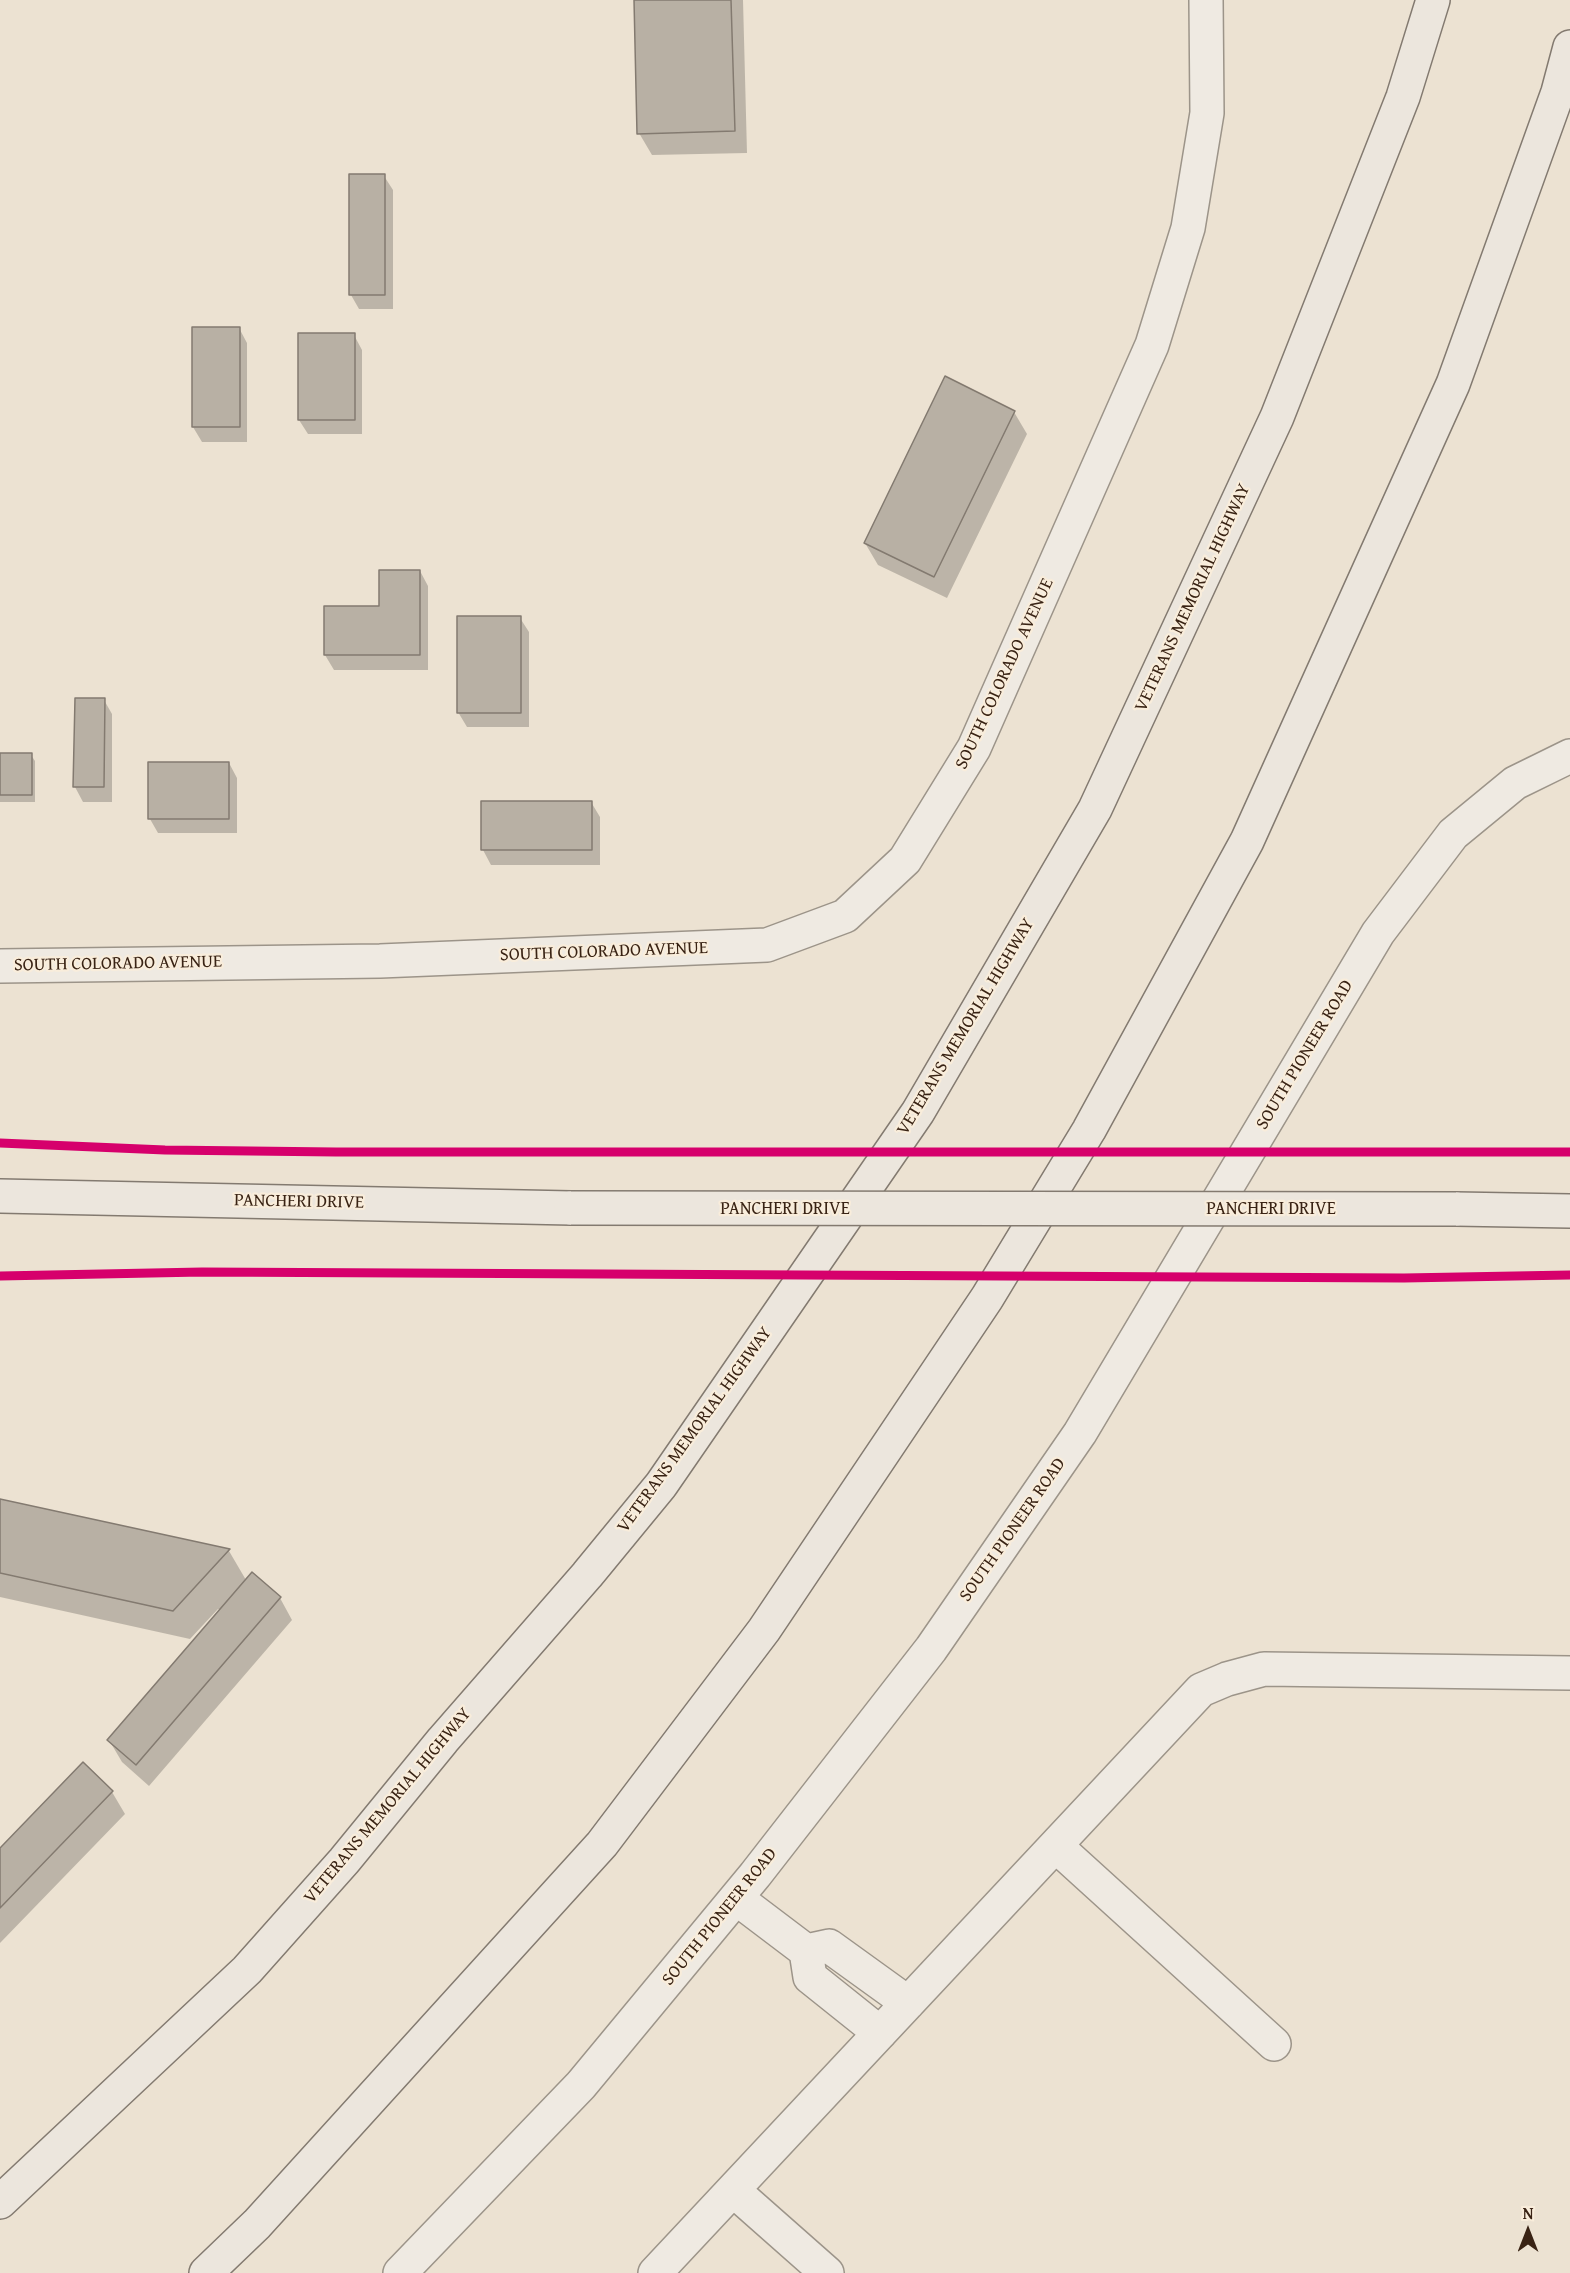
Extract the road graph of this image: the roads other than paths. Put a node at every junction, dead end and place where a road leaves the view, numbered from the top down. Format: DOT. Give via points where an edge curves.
graph roads {
  1 [pos="1206,0"];
  2 [pos="1433,0"];
  3 [pos="1570,47"];
  4 [pos="1570,756"];
  5 [pos="0,966"];
  6 [pos="0,1196"];
  7 [pos="1570,1211"];
  8 [pos="1570,1674"];
  9 [pos="1056,1845"];
  10 [pos="736,1898"];
  11 [pos="806,1951"];
  12 [pos="908,2003"];
  13 [pos="879,2033"];
  14 [pos="1274,2044"];
  15 [pos="733,2190"];
  16 [pos="0,2202"];
  17 [pos="206,2273"];
  18 [pos="400,2273"];
  19 [pos="655,2273"];
  20 [pos="827,2273"];
  1 -- 5 [label="street, SOUTH COLORADO AVENUE" via="1207,113 1188,228 1152,345 974,748 905,860 845,916 767,945 380,961"];
  2 -- 16 [label="main road, VETERANS MEMORIAL HIGHWAY" via="1403,97 1268,438 1095,808 918,1112 661,1485 587,1575 247,1970"];
  3 -- 17 [label="main road" via="1558,92 1453,384 1247,841 1089,1130 987,1298 764,1630 602,1844 257,2224"];
  4 -- 10 [label="street, SOUTH PIONEER ROAD" via="1515,783 1453,834 1378,933 1080,1433 931,1648"];
  6 -- 7 [label="main road, PANCHERI DRIVE, bridge" via="571,1208"];
  8 -- 9 [label="street" via="1264,1669 1227,1679 1202,1690"];
  9 -- 12 [label="street"];
  9 -- 14 [label="street"];
  10 -- 11 [label="street"];
  10 -- 18 [label="street, SOUTH PIONEER ROAD" via="581,2085"];
  11 -- 12 [label="street" via="830,1946"];
  11 -- 13 [label="street" via="810,1977"];
  12 -- 13 [label="street"];
  13 -- 15 [label="street"];
  15 -- 19 [label="street"];
  15 -- 20 [label="street"];
}
